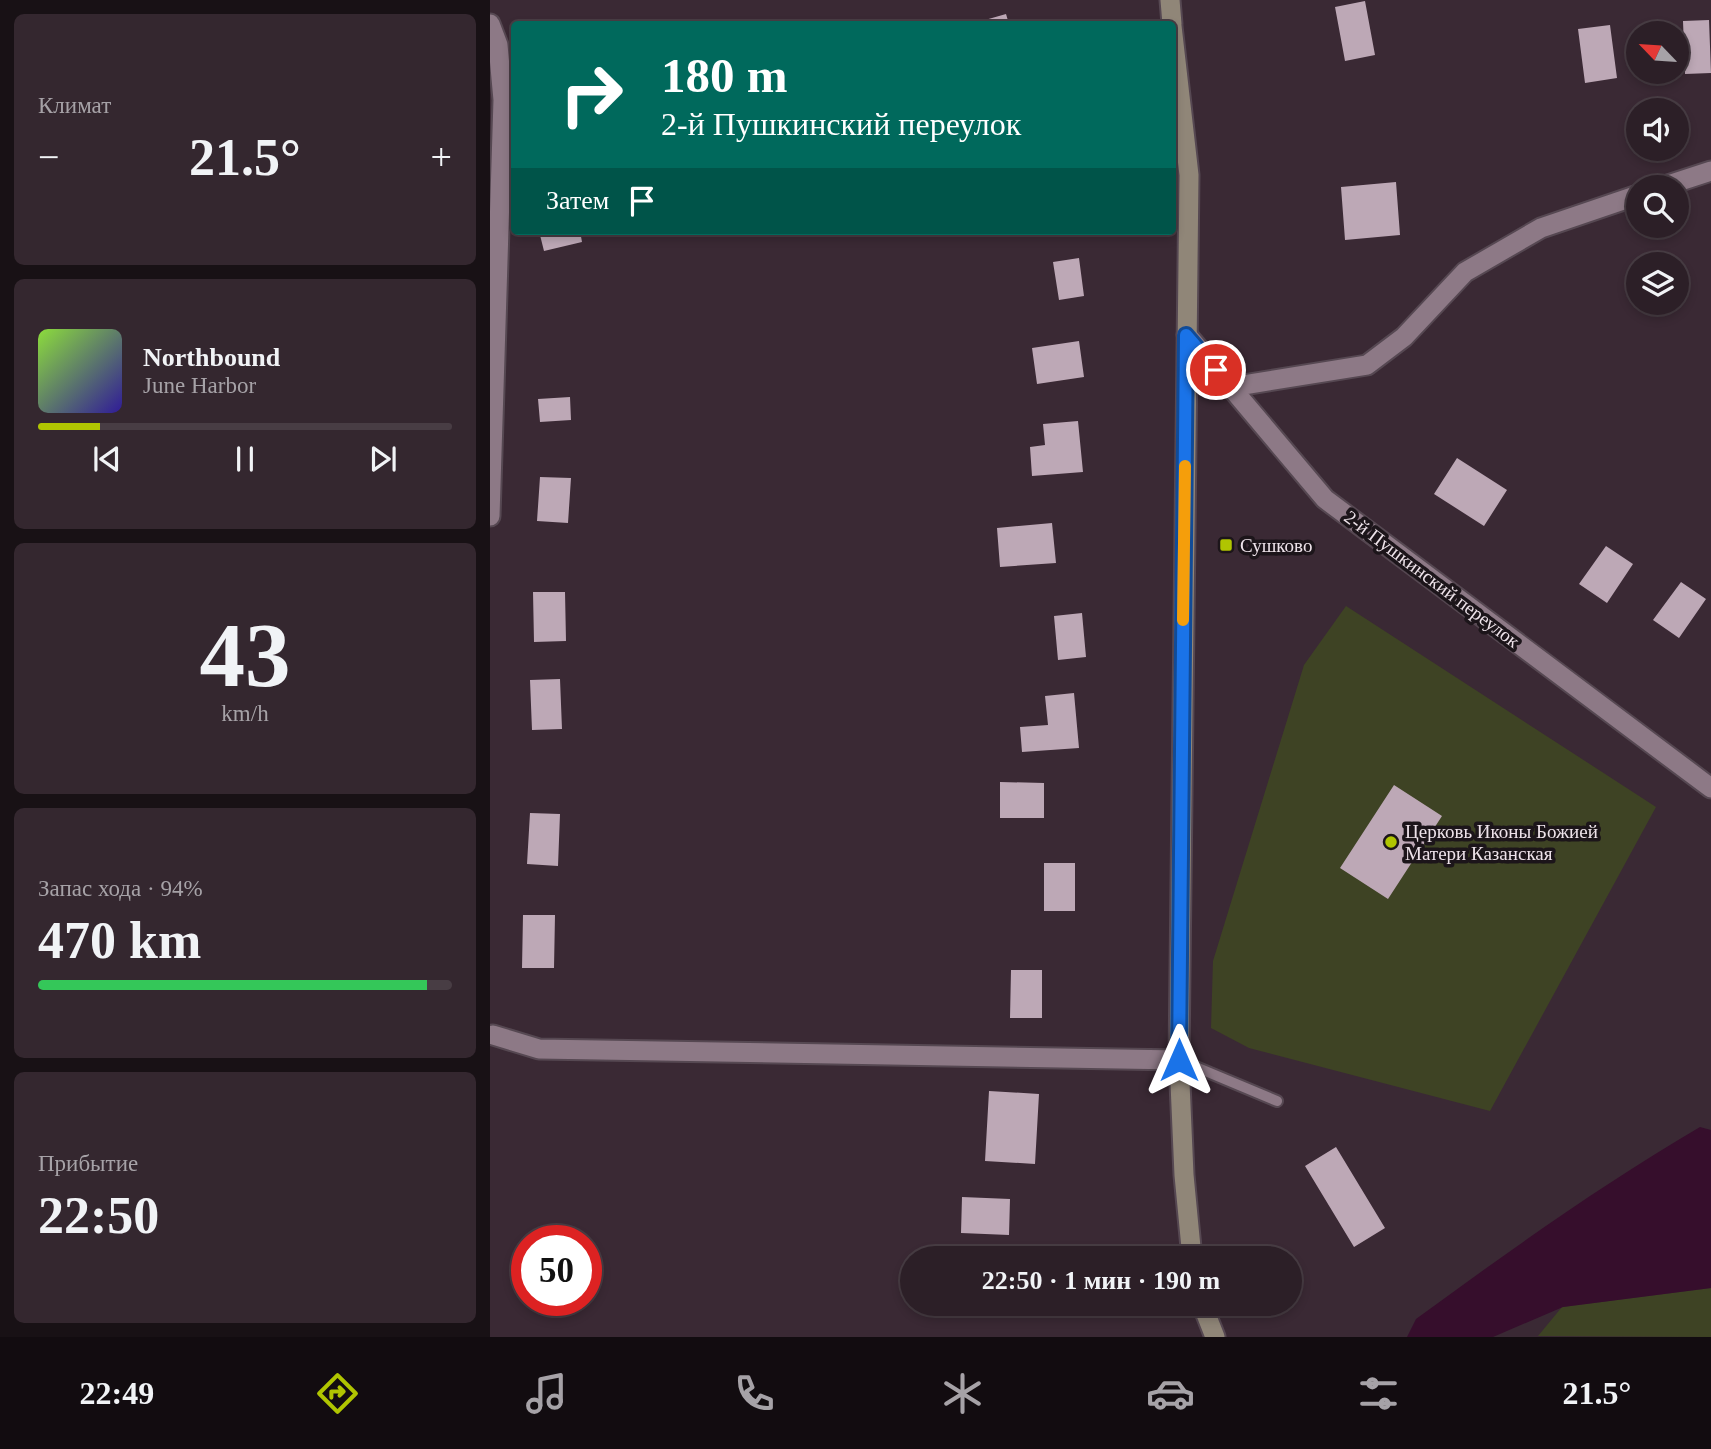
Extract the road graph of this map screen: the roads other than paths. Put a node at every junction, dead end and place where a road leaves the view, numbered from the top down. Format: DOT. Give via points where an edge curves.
graph roads {
  1 [pos="1170,0"];
  2 [pos="1172,21"];
  3 [pos="490,24"];
  4 [pos="1176,60"];
  5 [pos="1711,171"];
  6 [pos="1689,178"];
  7 [pos="1626,199"];
  8 [pos="1186,335"];
  9 [pos="1231,387"];
  10 [pos="490,516"];
  11 [pos="1711,788"];
  12 [pos="491,1033"];
  13 [pos="1179,1060"];
  14 [pos="1277,1101"];
  15 [pos="1191,1246"];
  16 [pos="1207,1316"];
  17 [pos="1215,1337"];
  1 -- 2 [label="main road"];
  3 -- 10 [label="street" via="498,45 503,100"];
  4 -- 8 [label="main road" via="1189,175"];
  5 -- 6 [label="street"];
  7 -- 9 [label="street" via="1541,228 1465,272 1404,337 1367,365"];
  8 -- 9 [label="street, 2-й Пушкинский переулок"];
  8 -- 13 [label="main road"];
  9 -- 11 [label="street, 2-й Пушкинский переулок" via="1325,499"];
  12 -- 13 [label="street" via="539,1049"];
  13 -- 14 [label="lane"];
  13 -- 15 [label="main road"];
  16 -- 17 [label="main road"];
}
